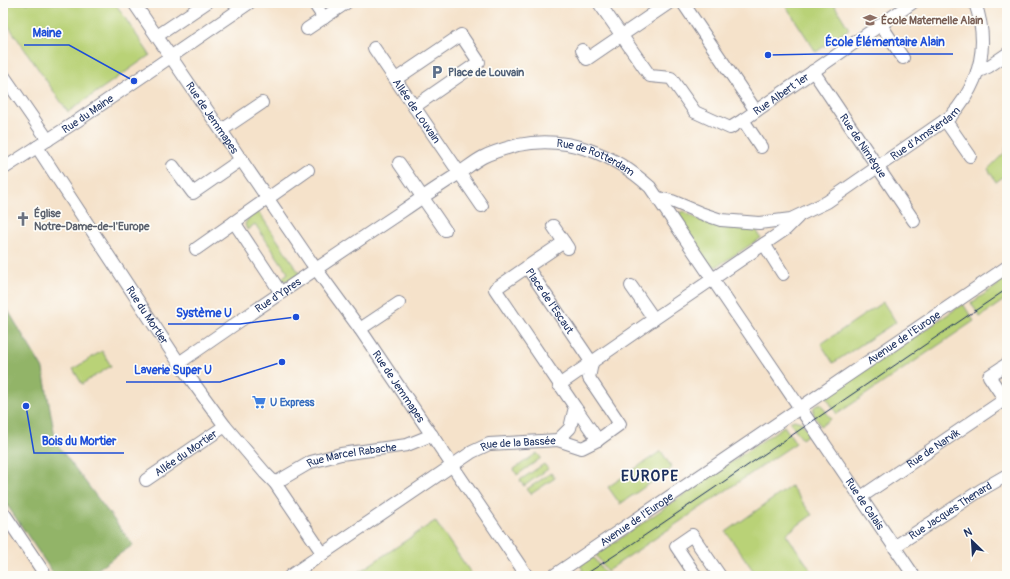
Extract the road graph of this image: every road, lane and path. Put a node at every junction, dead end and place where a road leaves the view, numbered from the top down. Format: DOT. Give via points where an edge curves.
graph roads {
  1 [pos="134,3"];
  2 [pos="206,3"];
  3 [pos="249,3"];
  4 [pos="314,3"];
  5 [pos="346,3"];
  6 [pos="599,3"];
  7 [pos="669,3"];
  8 [pos="683,3"];
  9 [pos="912,3"];
  10 [pos="975,3"];
  11 [pos="324,18"];
  12 [pos="881,25"];
  13 [pos="306,29"];
  14 [pos="621,35"];
  15 [pos="157,36"];
  16 [pos="374,48"];
  17 [pos="582,50"];
  18 [pos="1007,54"];
  19 [pos="171,56"];
  20 [pos="903,58"];
  21 [pos="812,72"];
  22 [pos="977,72"];
  23 [pos="3,75"];
  24 [pos="396,79"];
  25 [pos="262,103"];
  26 [pos="414,107"];
  27 [pos="756,111"];
  28 [pos="743,120"];
  29 [pos="945,120"];
  30 [pos="222,130"];
  31 [pos="48,140"];
  32 [pos="37,147"];
  33 [pos="761,147"];
  34 [pos="970,156"];
  35 [pos="242,159"];
  36 [pos="399,163"];
  37 [pos="173,166"];
  38 [pos="877,167"];
  39 [pos="3,169"];
  40 [pos="308,170"];
  41 [pos="459,173"];
  42 [pos="268,198"];
  43 [pos="422,198"];
  44 [pos="658,198"];
  45 [pos="482,206"];
  46 [pos="798,217"];
  47 [pos="914,221"];
  48 [pos="234,222"];
  49 [pos="553,226"];
  50 [pos="445,230"];
  51 [pos="764,244"];
  52 [pos="196,249"];
  53 [pos="527,267"];
  54 [pos="1007,267"];
  55 [pos="317,268"];
  56 [pos="783,274"];
  57 [pos="712,279"];
  58 [pos="631,286"];
  59 [pos="281,292"];
  60 [pos="399,303"];
  61 [pos="654,319"];
  62 [pos="360,329"];
  63 [pos="592,362"];
  64 [pos="179,363"];
  65 [pos="1007,364"];
  66 [pos="559,385"];
  67 [pos="1006,399"];
  68 [pos="796,403"];
  69 [pos="575,407"];
  70 [pos="225,426"];
  71 [pos="432,435"];
  72 [pos="558,440"];
  73 [pos="598,440"];
  74 [pos="452,465"];
  75 [pos="1007,475"];
  76 [pos="146,480"];
  77 [pos="275,483"];
  78 [pos="861,497"];
  79 [pos="3,512"];
  80 [pos="894,547"];
  81 [pos="323,554"];
  82 [pos="46,576"];
  83 [pos="290,576"];
  84 [pos="527,576"];
  85 [pos="553,576"];
  86 [pos="696,576"];
  87 [pos="720,576"];
  88 [pos="914,576"];
  1 -- 15 [label="street"];
  2 -- 15 [label="street"];
  3 -- 19 [label="street, Rue du Maine"];
  4 -- 11 [label="street"];
  5 -- 11 [label="street"];
  6 -- 14 [label="street"];
  7 -- 14 [label="street"];
  8 -- 27 [label="street, Rue Albert 1er"];
  9 -- 12 [label="street, Rue Albert 1er"];
  10 -- 22 [label="street, Rue d'Amsterdam" via="982,26 982,56"];
  11 -- 13 [label="street"];
  12 -- 20 [label="street"];
  12 -- 21 [label="street, Rue Albert 1er"];
  14 -- 17 [label="street" via="587,59"];
  14 -- 28 [label="street" via="650,76 671,78 695,112 730,128"];
  15 -- 19 [label="street"];
  16 -- 24 [label="street, Allée de Louvain"];
  18 -- 22 [label="street"];
  19 -- 30 [label="street, Rue de Jemmapes"];
  19 -- 31 [label="street, Rue du Maine"];
  21 -- 27 [label="street, Rue Albert 1er"];
  21 -- 38 [label="street, Rue de Nimègue"];
  22 -- 29 [label="street, Rue d'Amsterdam" via="966,97"];
  23 -- 31 [label="street"];
  24 -- 26 [label="street, Allée de Louvain"];
  24 -- 26 [label="street" via="461,35 472,51 479,62"];
  25 -- 30 [label="street"];
  26 -- 41 [label="street, Allée de Louvain"];
  27 -- 28 [label="street"];
  28 -- 33 [label="street"];
  29 -- 34 [label="street"];
  29 -- 38 [label="street, Rue d'Amsterdam"];
  30 -- 35 [label="street, Rue de Jemmapes"];
  31 -- 32 [label="street, Rue du Maine"];
  32 -- 39 [label="street, Rue du Maine"];
  32 -- 64 [label="street, Rue du Mortier"];
  35 -- 37 [label="street" via="193,193"];
  35 -- 42 [label="street, Rue de Jemmapes"];
  36 -- 43 [label="street"];
  38 -- 46 [label="street, Rue d'Amsterdam" via="827,202"];
  38 -- 47 [label="street, Rue de Nimègue"];
  40 -- 42 [label="street"];
  41 -- 43 [label="street, Rue de Rotterdam"];
  41 -- 44 [label="street, Rue de Rotterdam" via="484,156 516,146 538,142 559,143 598,153 618,163 640,178"];
  41 -- 45 [label="street, Allée de Louvain"];
  42 -- 48 [label="street"];
  42 -- 55 [label="street, Rue de Jemmapes"];
  43 -- 50 [label="street"];
  43 -- 55 [label="street, Rue de Rotterdam"];
  44 -- 46 [label="street, Rue d'Amsterdam" via="721,220 759,223"];
  44 -- 57 [label="street, Rue de Rotterdam"];
  46 -- 51 [label="street, Rue d'Amsterdam"];
  48 -- 52 [label="street"];
  48 -- 59 [label="street"];
  49 -- 53 [label="street" via="566,245"];
  51 -- 56 [label="street"];
  51 -- 57 [label="street, Rue d'Amsterdam"];
  53 -- 63 [label="street, Place de l'Escaut"];
  53 -- 66 [label="street, Place de l'Escaut" via="495,289"];
  54 -- 68 [label="street, Avenue de l'Europe"];
  55 -- 59 [label="street, Rue d'Ypres"];
  55 -- 62 [label="street, Rue de Jemmapes"];
  57 -- 61 [label="street"];
  57 -- 68 [label="street, Rue de Rotterdam"];
  58 -- 61 [label="street"];
  59 -- 64 [label="street, Rue d'Ypres"];
  60 -- 62 [label="street"];
  61 -- 63 [label="street"];
  62 -- 71 [label="street, Rue de Jemmapes"];
  63 -- 66 [label="street"];
  63 -- 73 [label="street" via="589,378 620,424"];
  64 -- 70 [label="street, Rue du Mortier"];
  65 -- 67 [label="street, Rue de Narvik" via="989,376"];
  66 -- 69 [label="street"];
  67 -- 78 [label="street, Rue de Narvik"];
  68 -- 78 [label="street, Rue de Calais"];
  68 -- 85 [label="street, Avenue de l'Europe"];
  69 -- 72 [label="street, Rue de la Bassée" via="570,428"];
  69 -- 73 [label="street"];
  70 -- 76 [label="street, Allée du Mortier"];
  70 -- 77 [label="street, Rue du Mortier"];
  71 -- 74 [label="street, Rue de Jemmapes"];
  71 -- 77 [label="street, Rue Marcel Rabache" via="407,445 341,454 311,462"];
  72 -- 73 [label="street" via="582,448"];
  72 -- 74 [label="street, Rue de la Bassée" via="488,444"];
  74 -- 81 [label="street, Rue de la Bassée"];
  74 -- 84 [label="street, Rue de Jemmapes"];
  75 -- 80 [label="street, Rue Jacques Thenard"];
  77 -- 81 [label="street, Rue du Mortier"];
  78 -- 80 [label="street, Rue de Calais"];
  79 -- 82 [label="street"];
  80 -- 88 [label="street, Rue de Calais"];
  81 -- 83 [label="street, Rue de la Bassée"];
  86 -- 87 [label="street" via="676,546 692,535"];
}
